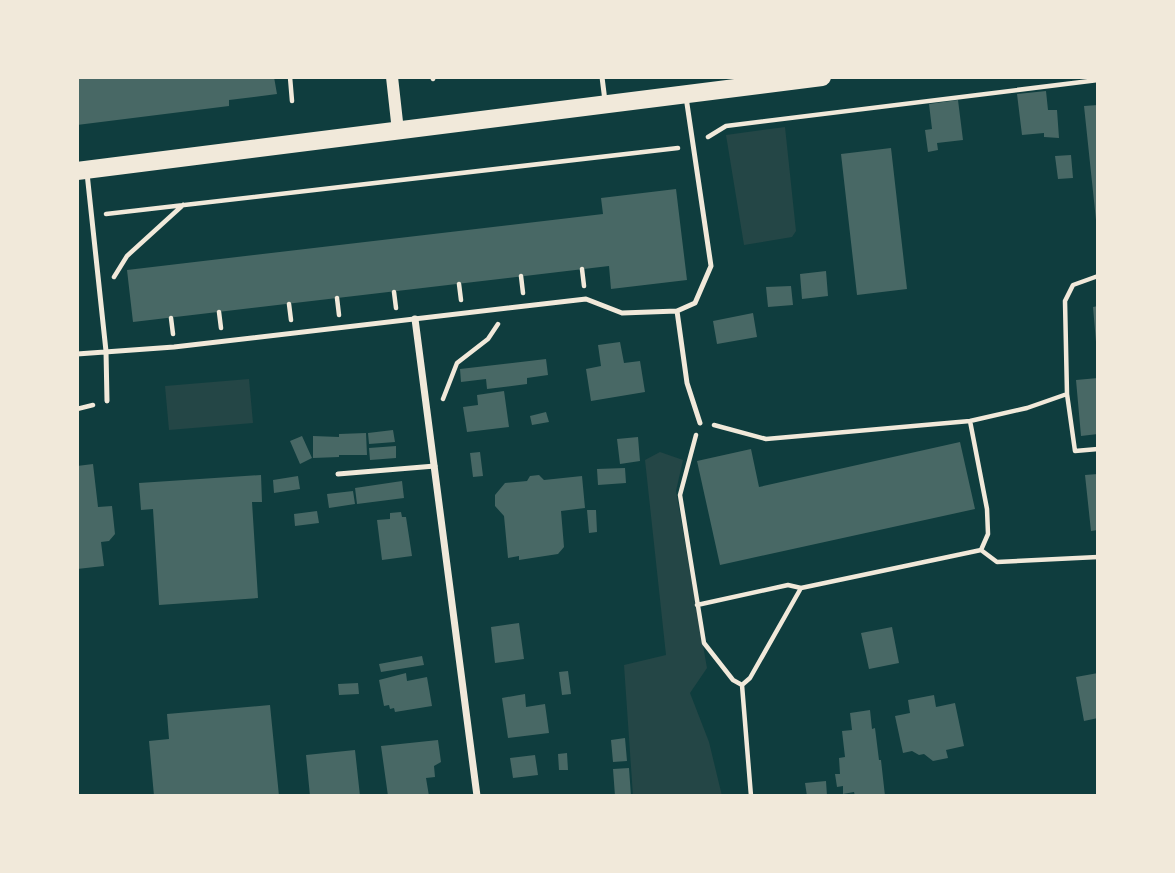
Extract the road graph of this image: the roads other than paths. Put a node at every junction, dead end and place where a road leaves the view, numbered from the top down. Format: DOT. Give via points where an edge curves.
graph roads {
  1 [pos="392,77"];
  2 [pos="602,77"];
  3 [pos="822,77"];
  4 [pos="686,94"];
  5 [pos="606,104"];
  6 [pos="398,131"];
  7 [pos="82,170"];
  8 [pos="677,312"];
  9 [pos="415,318"];
  10 [pos="106,351"];
  11 [pos="77,354"];
  12 [pos="107,401"];
  13 [pos="701,423"];
  14 [pos="435,466"];
  15 [pos="338,474"];
  16 [pos="477,796"];
  1 -- 6 [label="street"];
  2 -- 5 [label="lane"];
  3 -- 4 [label="main road"];
  4 -- 5 [label="main road"];
  4 -- 8 [label="lane" via="711,266 695,303"];
  5 -- 6 [label="main road"];
  6 -- 7 [label="main road"];
  7 -- 10 [label="lane" via="92,215"];
  8 -- 9 [label="lane" via="622,313 586,299"];
  8 -- 13 [label="lane" via="687,383"];
  9 -- 10 [label="lane"];
  9 -- 14 [label="street"];
  10 -- 11 [label="lane"];
  10 -- 12 [label="lane"];
  14 -- 15 [label="lane"];
  14 -- 16 [label="street"];
}
